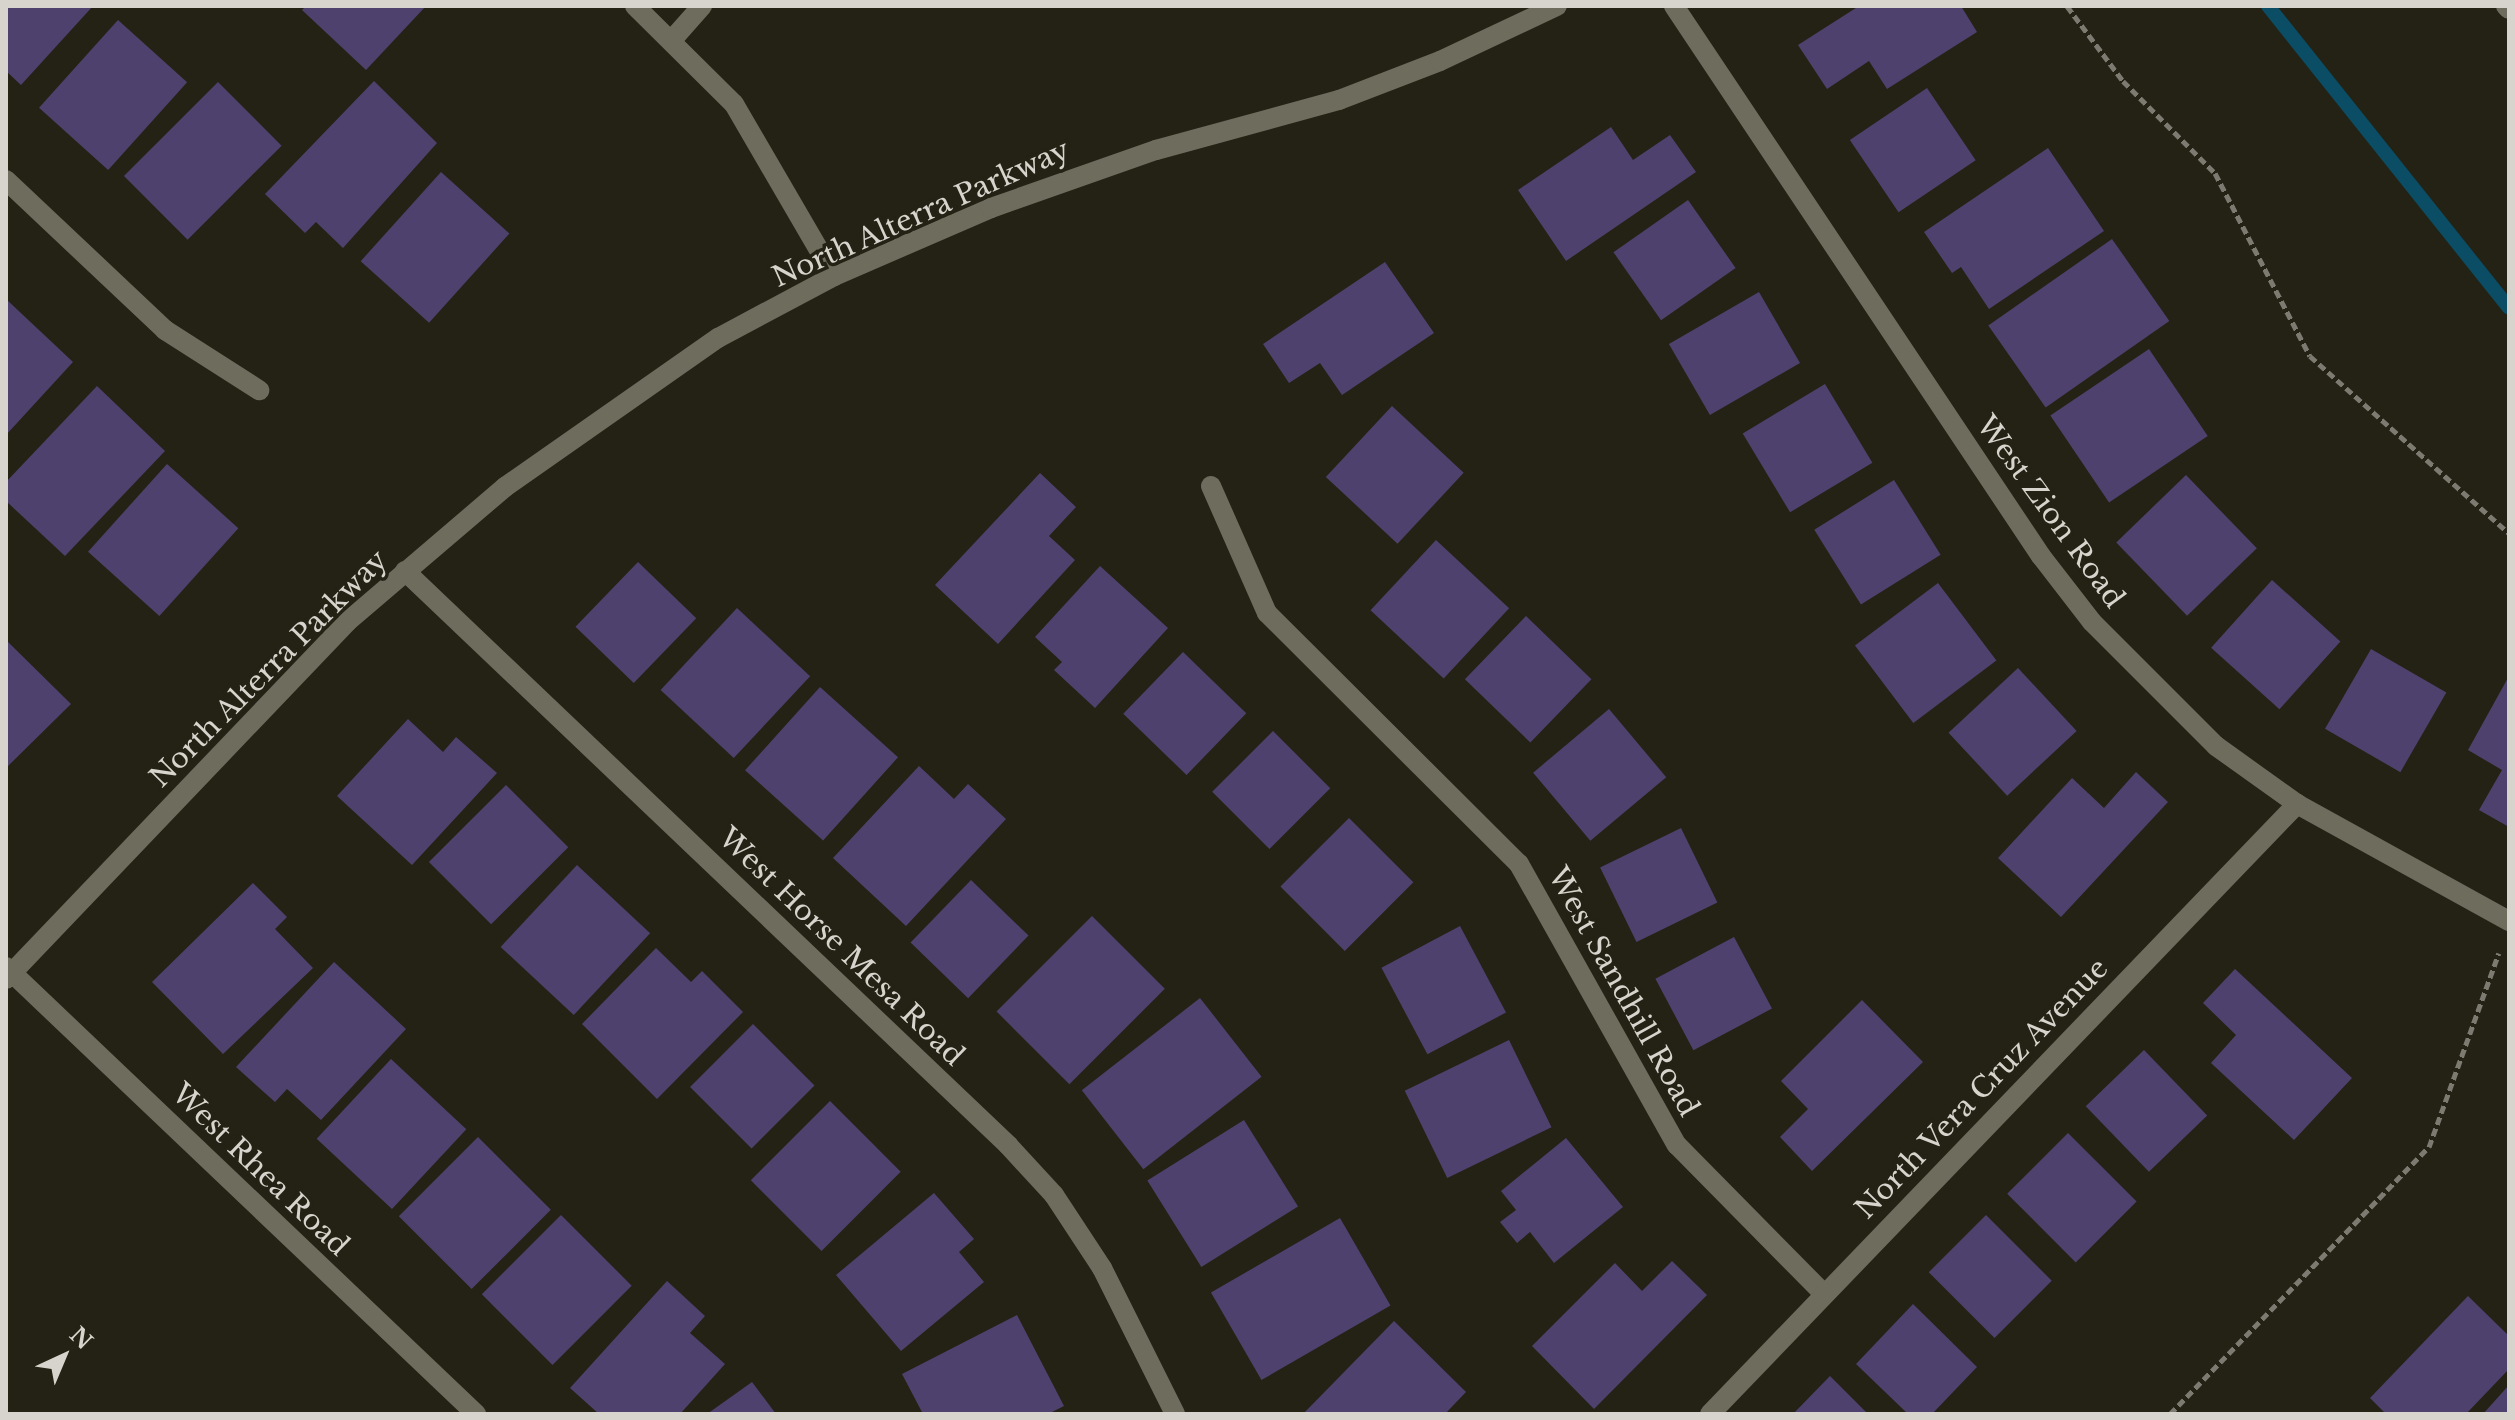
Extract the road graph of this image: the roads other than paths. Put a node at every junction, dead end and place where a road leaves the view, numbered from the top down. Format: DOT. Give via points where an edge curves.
graph roads {
  1 [pos="635,6"];
  2 [pos="702,6"];
  3 [pos="1557,6"];
  4 [pos="1674,6"];
  5 [pos="671,41"];
  6 [pos="6,180"];
  7 [pos="834,276"];
  8 [pos="259,390"];
  9 [pos="1211,486"];
  10 [pos="405,571"];
  11 [pos="2297,804"];
  12 [pos="2509,921"];
  13 [pos="8,973"];
  14 [pos="1823,1293"];
  15 [pos="476,1414"];
  16 [pos="1175,1414"];
  17 [pos="1710,1414"];
  1 -- 5 [label="street"];
  2 -- 5 [label="street"];
  3 -- 7 [label="street, North Alterra Parkway" via="1339,100 1081,173"];
  4 -- 11 [label="street, West Zion Road" via="2083,611 2216,746"];
  5 -- 7 [label="street" via="734,104"];
  6 -- 8 [label="street" via="165,330"];
  7 -- 10 [label="street, North Alterra Parkway" via="718,338 603,413"];
  9 -- 14 [label="street, West Sandhill Road" via="1267,613 1519,864 1677,1145"];
  10 -- 13 [label="street, North Alterra Parkway" via="347,622"];
  10 -- 16 [label="street, West Horse Mesa Road" via="1008,1145 1054,1195 1102,1268"];
  11 -- 12 [label="street, West Zion Road"];
  11 -- 14 [label="street, North Vera Cruz Avenue"];
  13 -- 15 [label="street, West Rhea Road"];
  14 -- 17 [label="street, North Vera Cruz Avenue"];
}
